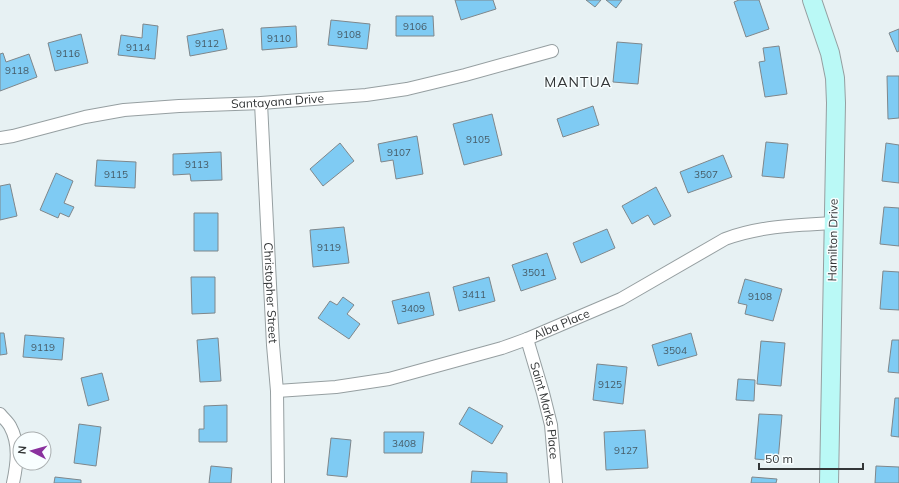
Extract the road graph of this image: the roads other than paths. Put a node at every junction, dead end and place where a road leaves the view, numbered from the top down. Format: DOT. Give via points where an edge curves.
graph roads {
  1 [pos="812,0"];
  2 [pos="552,51"];
  3 [pos="261,103"];
  4 [pos="0,138"];
  5 [pos="833,223"];
  6 [pos="527,339"];
  7 [pos="277,391"];
  8 [pos="0,414"];
  9 [pos="13,483"];
  10 [pos="278,483"];
  11 [pos="556,483"];
  12 [pos="828,483"];
  1 -- 5 [label="street, Hamilton Drive" via="830,53 835,78"];
  2 -- 3 [label="street, Santayana Drive" via="407,89 366,95"];
  3 -- 4 [label="street, Santayana Drive" via="124,110"];
  3 -- 7 [label="street, Christopher Street"];
  5 -- 6 [label="street, Alba Place" via="757,229 725,239 621,299"];
  5 -- 12 [label="street, Hamilton Drive"];
  6 -- 7 [label="street, Alba Place" via="389,379 336,387"];
  6 -- 11 [label="street, Saint Marks Place" via="551,425"];
  7 -- 10 [label="street, Christopher Street"];
  8 -- 9 [label="street" via="10,426 15,441 18,459"];
}
